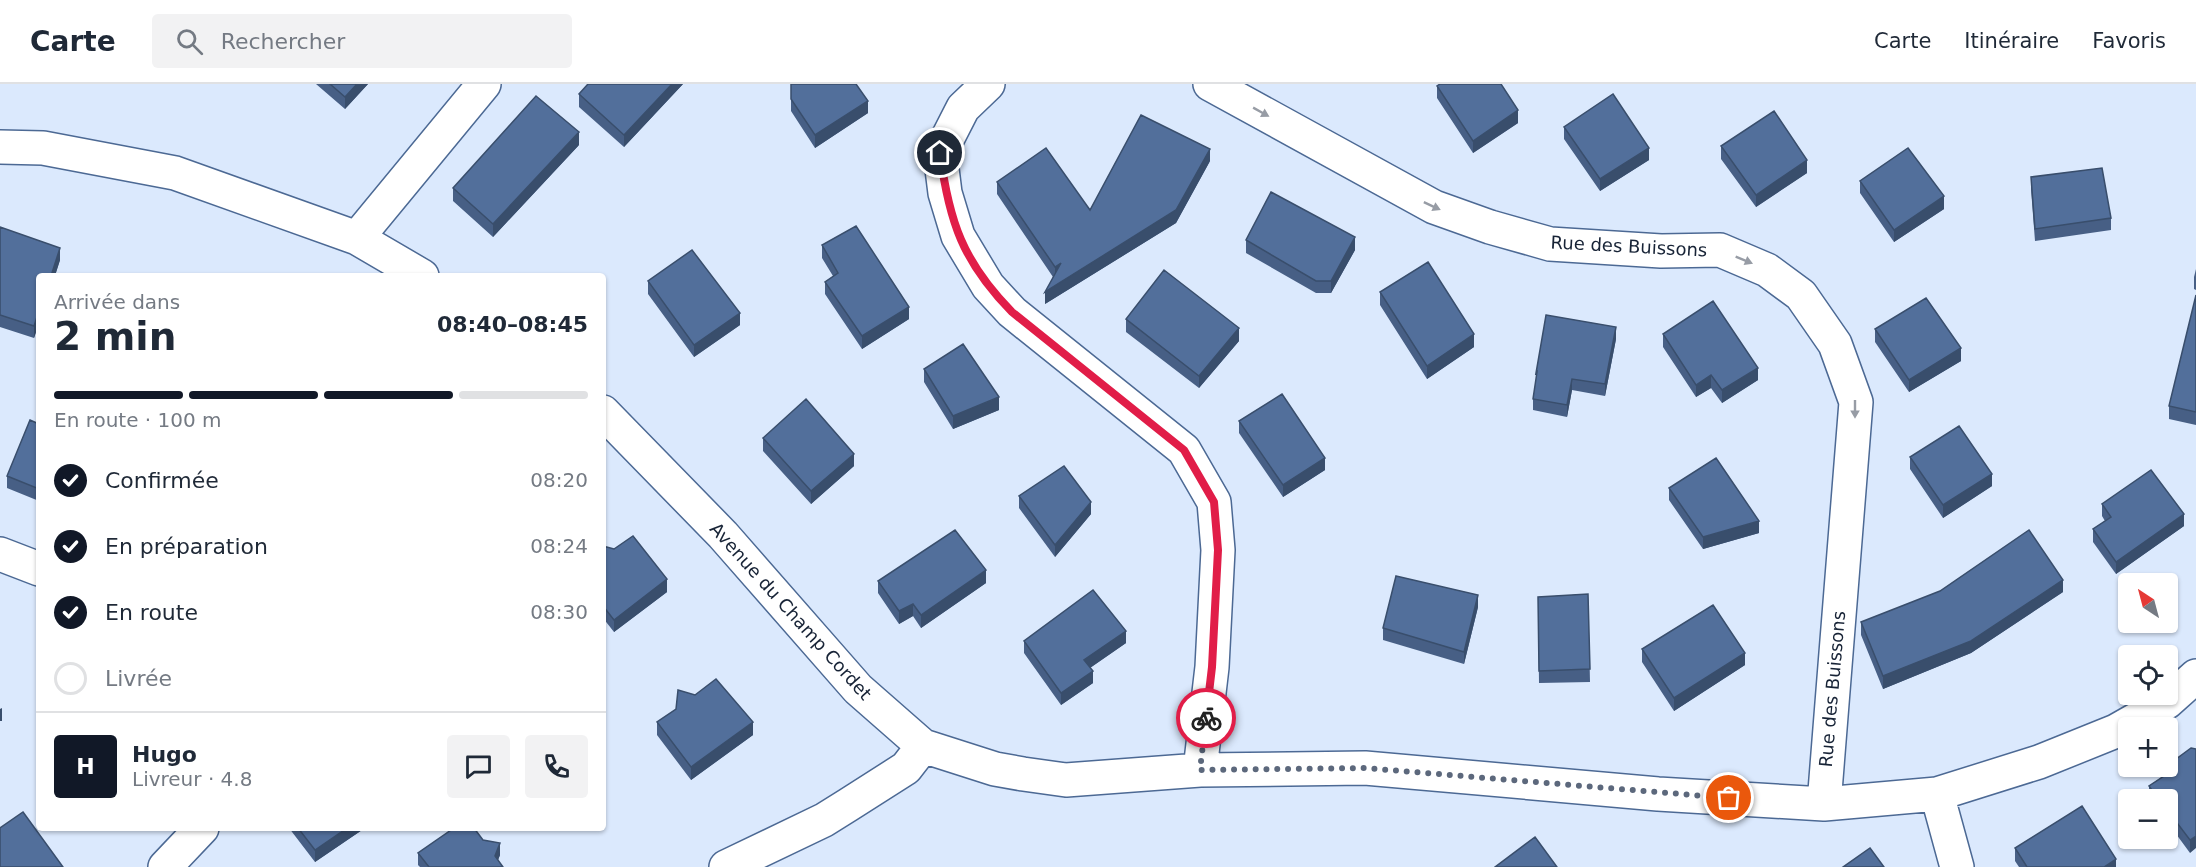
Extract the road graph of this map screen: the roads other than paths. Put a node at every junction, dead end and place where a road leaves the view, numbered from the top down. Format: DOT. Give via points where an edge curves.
graph roads {
  1 [pos="484,84"];
  2 [pos="988,84"];
  3 [pos="1210,84"];
  4 [pos="0,147"];
  5 [pos="357,238"];
  6 [pos="417,273"];
  7 [pos="606,415"];
  8 [pos="0,554"];
  9 [pos="36,568"];
  10 [pos="2196,676"];
  11 [pos="924,746"];
  12 [pos="1200,770"];
  13 [pos="1937,794"];
  14 [pos="1824,804"];
  15 [pos="199,831"];
  16 [pos="165,867"];
  17 [pos="726,867"];
  18 [pos="1957,867"];
  1 -- 5 [label="street"];
  2 -- 12 [label="street" via="963,108 940,153 945,193 958,236 988,286 1012,312 1184,450 1214,502 1218,550 1212,667"];
  3 -- 14 [label="street, Rue des Buissons, one-way" via="1434,207 1490,227 1550,244 1661,251 1720,250 1767,270 1801,295 1835,344 1856,402"];
  4 -- 5 [label="street" via="43,148 175,173"];
  5 -- 6 [label="street"];
  7 -- 11 [label="street, Avenue du Champ Cordet" via="723,535 858,689"];
  8 -- 9 [label="street"];
  10 -- 13 [label="street, Avenue du Champ Cordet" via="2167,702 2116,731 2039,762"];
  11 -- 12 [label="street, Avenue du Champ Cordet" via="995,769 1066,780"];
  11 -- 17 [label="street" via="906,768 824,820"];
  12 -- 14 [label="street, Avenue du Champ Cordet" via="1365,768 1658,794"];
  13 -- 14 [label="street, Avenue du Champ Cordet"];
  13 -- 18 [label="street"];
  15 -- 16 [label="street"];
}
